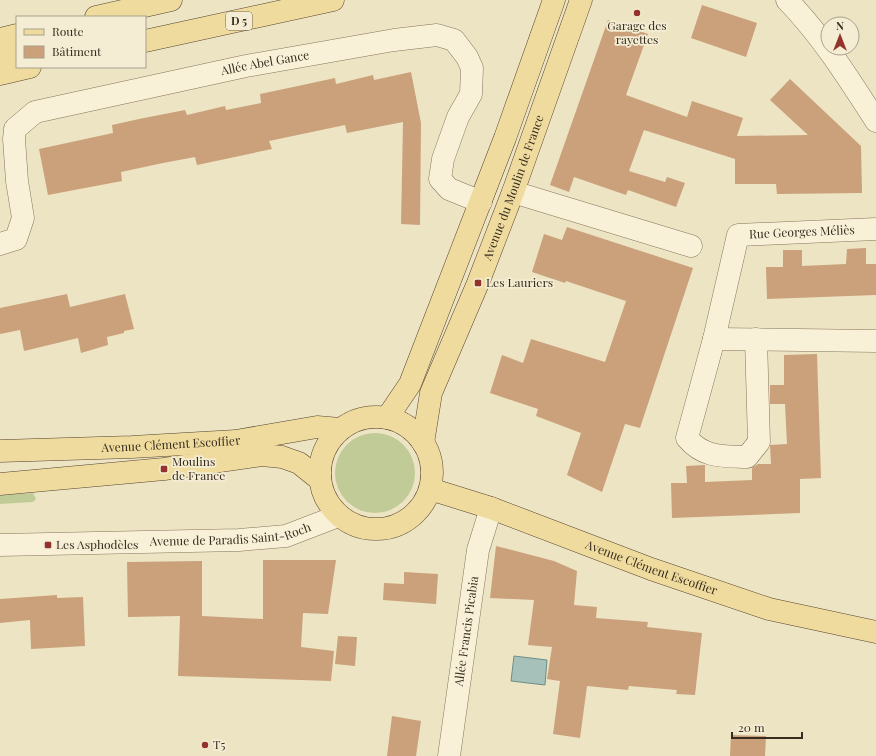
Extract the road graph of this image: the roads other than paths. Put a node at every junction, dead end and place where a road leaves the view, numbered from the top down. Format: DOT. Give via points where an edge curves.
graph roads {
  1 [pos="171,0"];
  2 [pos="268,0"];
  3 [pos="333,0"];
  4 [pos="554,0"];
  5 [pos="787,0"];
  6 [pos="581,2"];
  7 [pos="100,16"];
  8 [pos="146,26"];
  9 [pos="16,35"];
  10 [pos="0,39"];
  11 [pos="146,42"];
  12 [pos="16,54"];
  13 [pos="0,57"];
  14 [pos="26,68"];
  15 [pos="0,74"];
  16 [pos="876,121"];
  17 [pos="513,192"];
  18 [pos="481,202"];
  19 [pos="876,229"];
  20 [pos="0,244"];
  21 [pos="691,246"];
  22 [pos="714,339"];
  23 [pos="756,339"];
  24 [pos="876,340"];
  25 [pos="387,418"];
  26 [pos="340,429"];
  27 [pos="423,442"];
  28 [pos="0,451"];
  29 [pos="319,479"];
  30 [pos="0,484"];
  31 [pos="430,489"];
  32 [pos="491,508"];
  33 [pos="338,516"];
  34 [pos="0,545"];
  35 [pos="876,632"];
  36 [pos="449,756"];
  1 -- 7 [label="main road"];
  2 -- 8 [label="main road"];
  3 -- 11 [label="main road, D 5"];
  4 -- 18 [label="main road, Avenue du Moulin de France"];
  5 -- 16 [label="street" via="805,18 842,67"];
  6 -- 17 [label="main road, Avenue du Moulin de France"];
  9 -- 10 [label="main road"];
  12 -- 13 [label="main road"];
  14 -- 15 [label="main road"];
  17 -- 21 [label="street" via="540,190"];
  17 -- 27 [label="main road, Avenue du Moulin de France" via="431,394"];
  18 -- 20 [label="street, Allée Abel Gance" via="449,189 440,179 443,159 458,117 471,94 472,68 454,40 437,35 246,66 35,112 15,128 17,181 23,218 16,239"];
  18 -- 25 [label="main road, Avenue du Moulin de France" via="410,384"];
  19 -- 22 [label="street, Rue Georges Méliès" via="738,235"];
  22 -- 23 [label="street"];
  22 -- 23 [label="street, Rue Georges Méliès" via="687,438 696,449 716,456 747,457 759,442"];
  23 -- 24 [label="street"];
  25 -- 26 [label="main road" via="362,418"];
  25 -- 27 [label="main road" via="407,427"];
  26 -- 28 [label="main road, Avenue Clément Escoffier" via="317,427 236,441"];
  26 -- 29 [label="main road" via="330,439 323,452 319,465"];
  27 -- 31 [label="main road" via="430,457"];
  29 -- 30 [label="main road, Avenue Clément Escoffier" via="299,463 282,457 262,455 164,469"];
  29 -- 33 [label="main road" via="322,493"];
  31 -- 32 [label="main road, Avenue Clément Escoffier"];
  31 -- 33 [label="main road" via="422,506 409,520 391,528 373,530 354,526"];
  32 -- 35 [label="main road, Avenue Clément Escoffier" via="651,569 769,609"];
  32 -- 36 [label="street, Allée Francis Picabia" via="478,550"];
  33 -- 34 [label="street, Avenue de Paradis Saint-Roch" via="286,536 238,540"];
}
